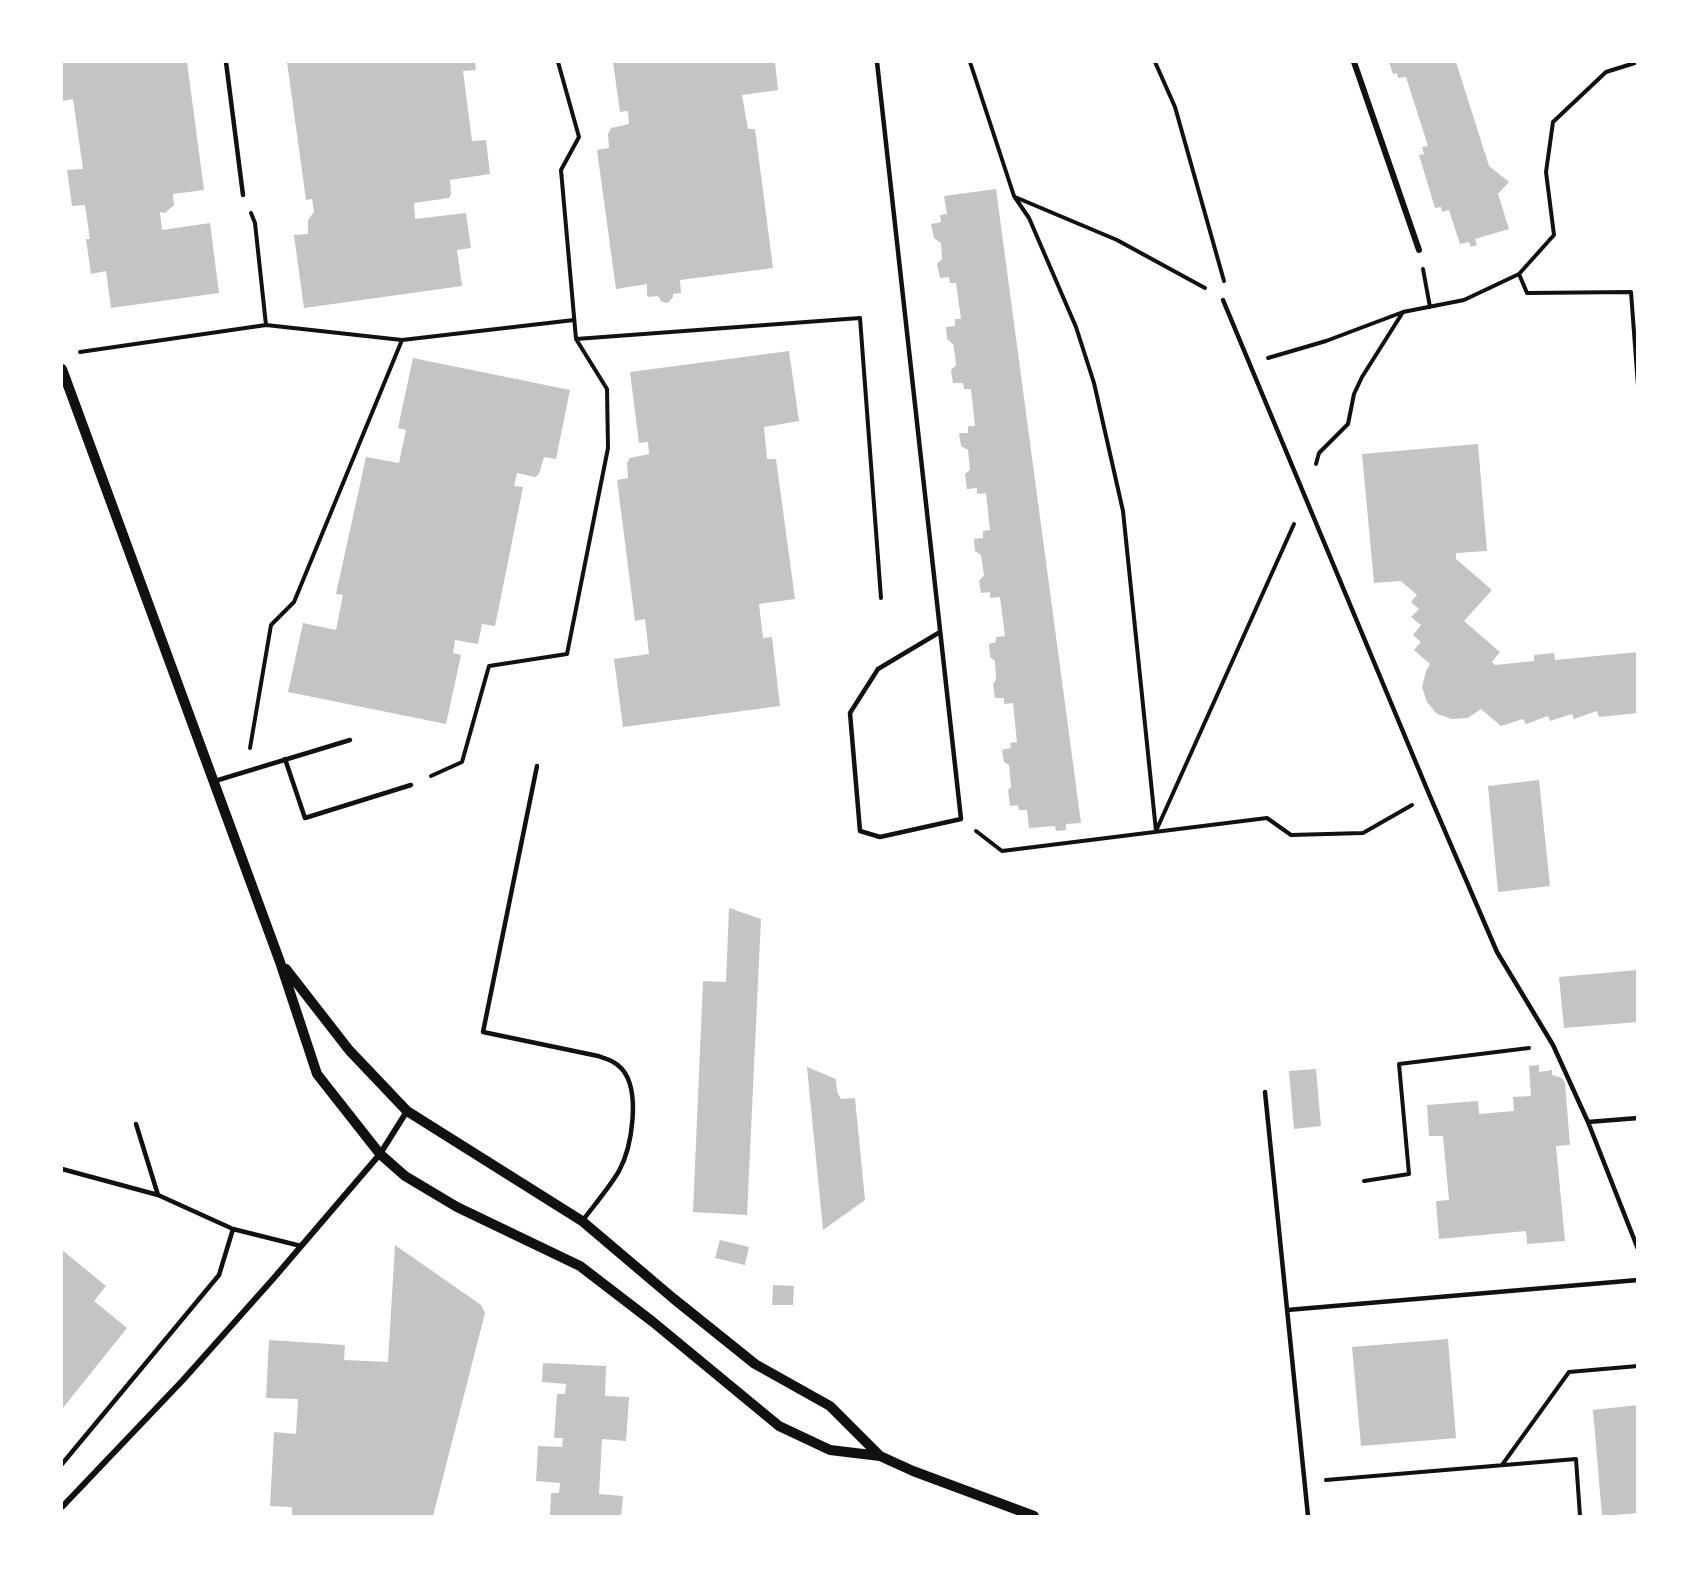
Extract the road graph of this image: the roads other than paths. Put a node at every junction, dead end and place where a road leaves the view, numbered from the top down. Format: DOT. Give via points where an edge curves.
graph roads {
  1 [pos="226,62"];
  2 [pos="877,62"];
  3 [pos="1354,62"];
  4 [pos="243,195"];
  5 [pos="1419,250"];
  6 [pos="1223,300"];
  7 [pos="62,369"];
  8 [pos="940,632"];
  9 [pos="350,740"];
  10 [pos="285,759"];
  11 [pos="537,766"];
  12 [pos="213,782"];
  13 [pos="411,785"];
  14 [pos="280,962"];
  15 [pos="1265,1092"];
  16 [pos="407,1111"];
  17 [pos="1638,1118"];
  18 [pos="1588,1122"];
  19 [pos="136,1124"];
  20 [pos="380,1154"];
  21 [pos="62,1169"];
  22 [pos="158,1195"];
  23 [pos="582,1221"];
  24 [pos="233,1229"];
  25 [pos="301,1246"];
  26 [pos="1638,1249"];
  27 [pos="1638,1280"];
  28 [pos="1287,1310"];
  29 [pos="880,1456"];
  30 [pos="62,1464"];
  31 [pos="62,1507"];
  32 [pos="1034,1516"];
  33 [pos="1308,1516"];
  1 -- 4 [label="lane"];
  2 -- 8 [label="lane"];
  3 -- 5 [label="street"];
  6 -- 18 [label="lane" via="1497,952 1554,1045"];
  7 -- 12 [label="street"];
  8 -- 8 [label="lane" via="961,819 880,837 860,831 850,712 878,669"];
  9 -- 10 [label="lane"];
  10 -- 12 [label="lane"];
  10 -- 13 [label="lane" via="304,818"];
  11 -- 23 [label="lane" via="483,1032 598,1056 615,1062 627,1076 633,1109 626,1154 619,1171"];
  12 -- 14 [label="street"];
  14 -- 16 [label="street" via="349,1050"];
  14 -- 20 [label="street" via="317,1074"];
  15 -- 28 [label="lane"];
  16 -- 20 [label="street"];
  16 -- 23 [label="street"];
  17 -- 18 [label="lane"];
  18 -- 26 [label="lane"];
  19 -- 22 [label="lane"];
  20 -- 25 [label="street"];
  20 -- 29 [label="street" via="405,1176 457,1208 580,1266 779,1426 830,1450"];
  21 -- 22 [label="lane"];
  22 -- 24 [label="lane"];
  23 -- 29 [label="street" via="755,1364 830,1406"];
  24 -- 25 [label="lane"];
  24 -- 30 [label="lane" via="219,1275"];
  25 -- 31 [label="street" via="183,1380"];
  27 -- 28 [label="lane"];
  28 -- 33 [label="lane"];
  29 -- 32 [label="street"];
}
